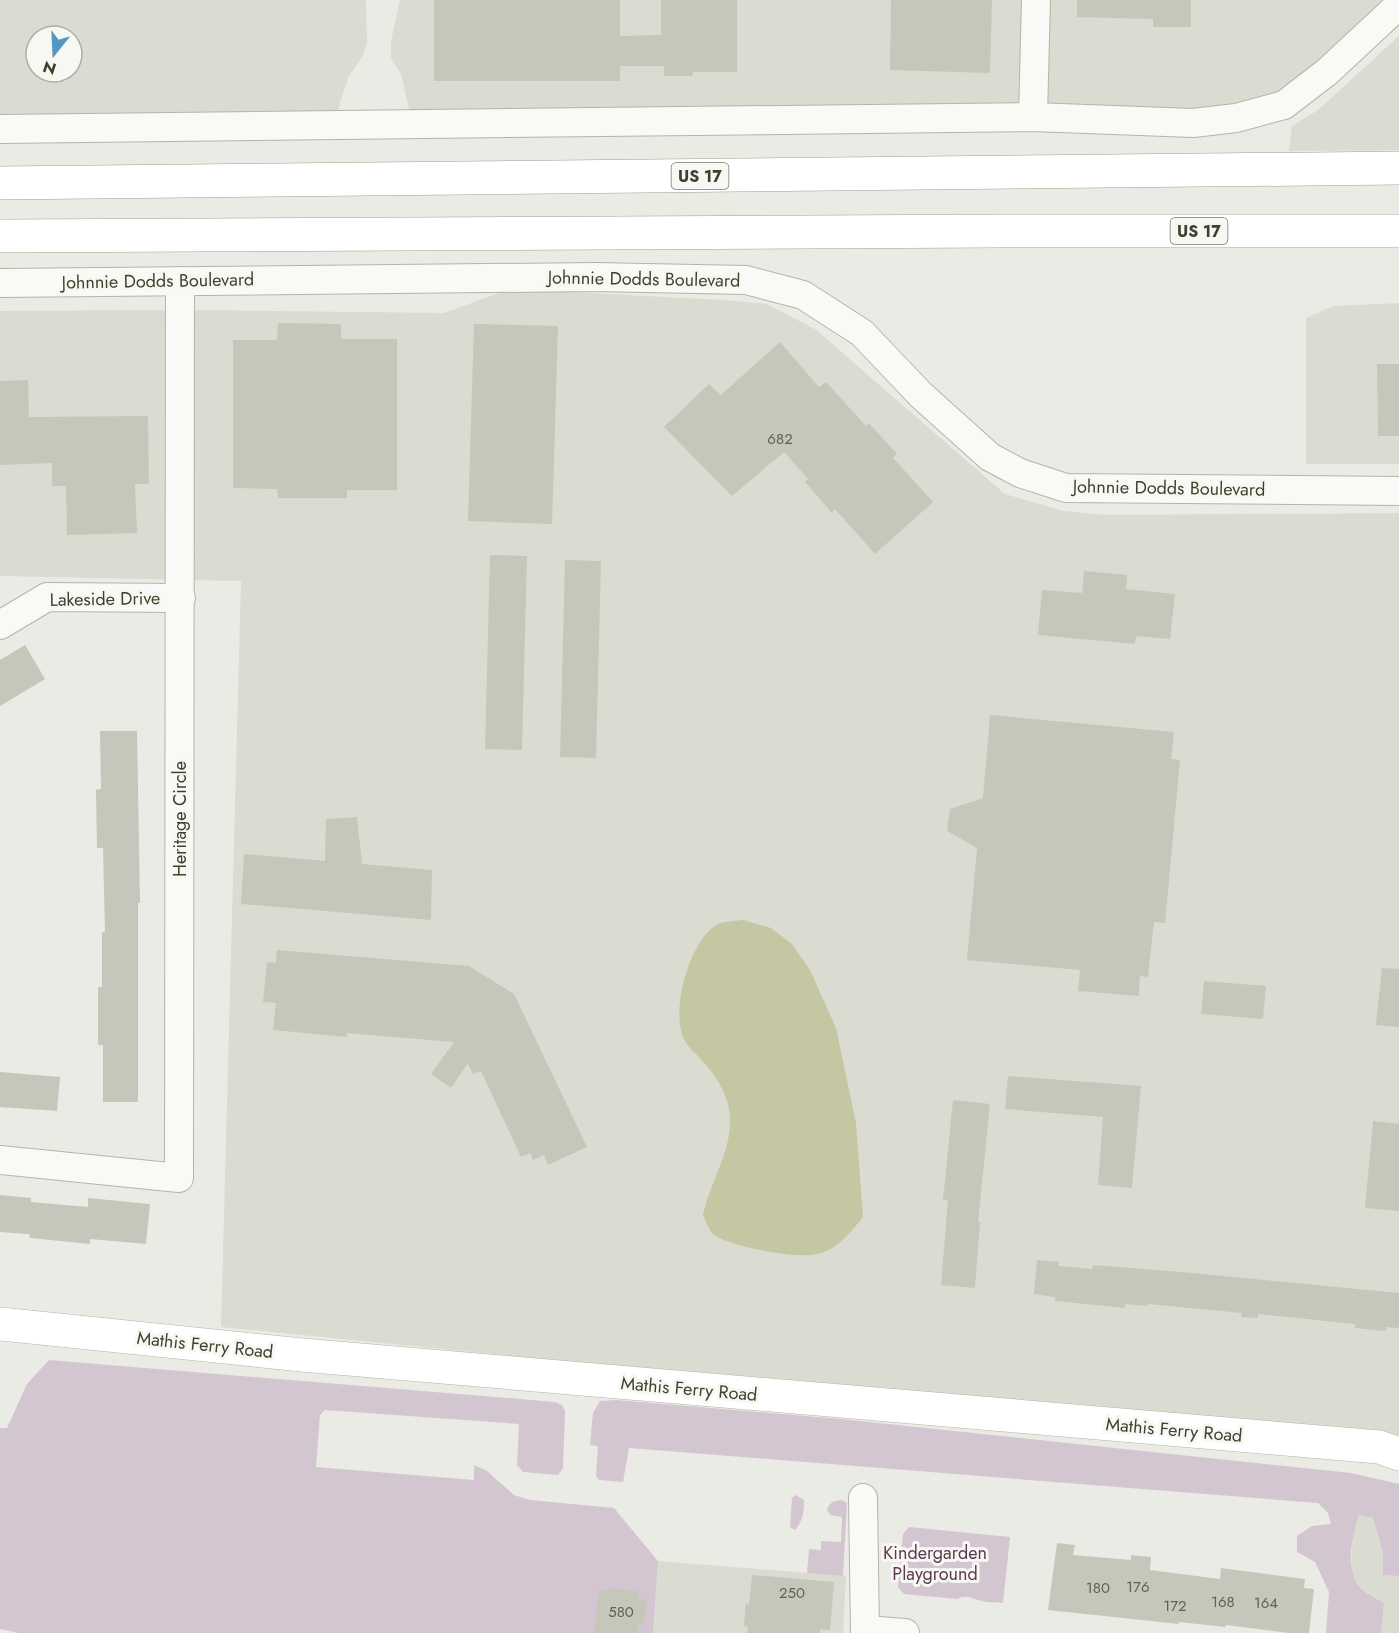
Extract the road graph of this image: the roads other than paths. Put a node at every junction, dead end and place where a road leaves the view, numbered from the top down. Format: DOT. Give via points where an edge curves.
graph roads {
  1 [pos="1036,0"];
  2 [pos="1399,5"];
  3 [pos="1033,117"];
  4 [pos="0,129"];
  5 [pos="1399,168"];
  6 [pos="0,183"];
  7 [pos="1399,231"];
  8 [pos="0,236"];
  9 [pos="180,281"];
  10 [pos="0,283"];
  11 [pos="1399,490"];
  12 [pos="181,598"];
  13 [pos="0,625"];
  14 [pos="0,1160"];
  15 [pos="0,1324"];
  16 [pos="1392,1449"];
  17 [pos="863,1498"];
  18 [pos="865,1631"];
  19 [pos="905,1633"];
  1 -- 3 [label="street"];
  2 -- 3 [label="street" via="1327,72 1284,105 1236,118 1193,123"];
  3 -- 4 [label="street"];
  5 -- 6 [label="main road, US 17"];
  7 -- 8 [label="main road, US 17"];
  9 -- 10 [label="street, Johnnie Dodds Boulevard"];
  9 -- 11 [label="street, Johnnie Dodds Boulevard" via="595,277 746,280 803,296 862,333 921,395 990,457 1020,473 1066,488"];
  9 -- 12 [label="street, Heritage Circle"];
  12 -- 13 [label="street, Lakeside Drive" via="47,597"];
  12 -- 14 [label="street, Heritage Circle" via="179,1178"];
  15 -- 16 [label="main road, Mathis Ferry Road" via="302,1355"];
  17 -- 18 [label="street"];
  18 -- 19 [label="street"];
}
